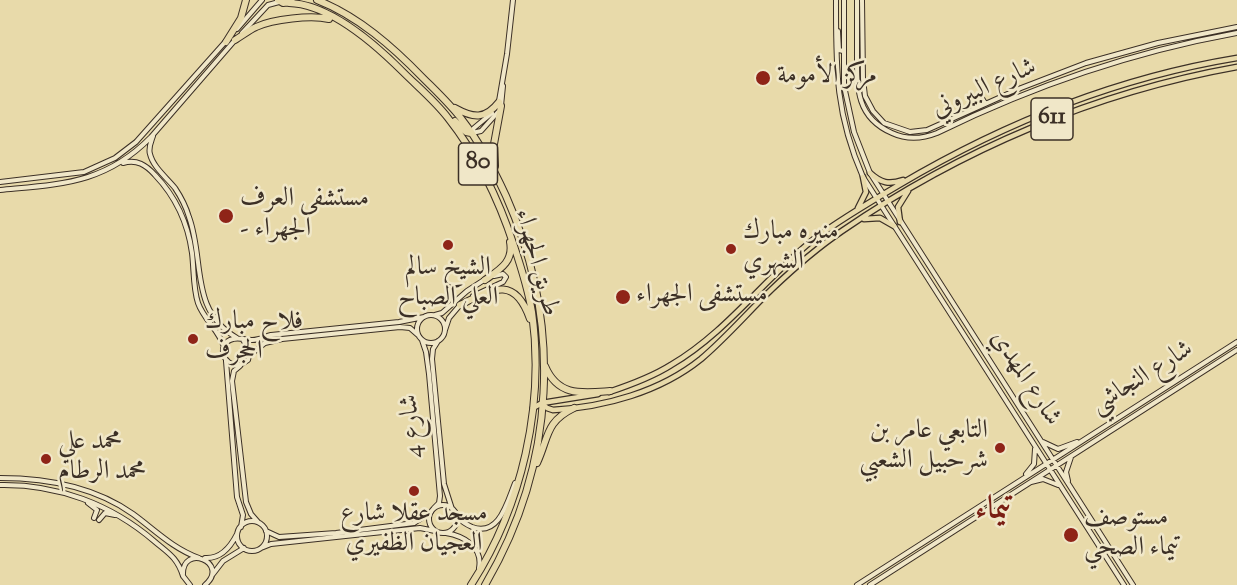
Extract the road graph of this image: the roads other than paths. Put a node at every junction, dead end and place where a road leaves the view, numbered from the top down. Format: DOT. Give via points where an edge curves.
graph roads {
  1 [pos="246,0"];
  2 [pos="262,0"];
  3 [pos="317,0"];
  4 [pos="513,0"];
  5 [pos="836,0"];
  6 [pos="844,0"];
  7 [pos="287,1"];
  8 [pos="860,2"];
  9 [pos="860,10"];
  10 [pos="836,21"];
  11 [pos="343,23"];
  12 [pos="1237,27"];
  13 [pos="1229,28"];
  14 [pos="1221,30"];
  15 [pos="1237,33"];
  16 [pos="1230,34"];
  17 [pos="1221,36"];
  18 [pos="236,40"];
  19 [pos="226,42"];
  20 [pos="843,51"];
  21 [pos="1237,58"];
  22 [pos="1210,63"];
  23 [pos="1237,67"];
  24 [pos="1208,73"];
  25 [pos="1150,77"];
  26 [pos="1127,94"];
  27 [pos="980,95"];
  28 [pos="443,98"];
  29 [pos="435,104"];
  30 [pos="500,104"];
  31 [pos="983,104"];
  32 [pos="988,109"];
  33 [pos="982,111"];
  34 [pos="159,128"];
  35 [pos="471,133"];
  36 [pos="467,145"];
  37 [pos="117,166"];
  38 [pos="158,168"];
  39 [pos="153,173"];
  40 [pos="870,173"];
  41 [pos="919,173"];
  42 [pos="497,176"];
  43 [pos="863,177"];
  44 [pos="0,182"];
  45 [pos="910,189"];
  46 [pos="0,190"];
  47 [pos="883,195"];
  48 [pos="877,198"];
  49 [pos="497,199"];
  50 [pos="888,202"];
  51 [pos="881,206"];
  52 [pos="854,212"];
  53 [pos="856,222"];
  54 [pos="900,222"];
  55 [pos="894,226"];
  56 [pos="814,240"];
  57 [pos="819,248"];
  58 [pos="484,280"];
  59 [pos="460,304"];
  60 [pos="435,315"];
  61 [pos="424,317"];
  62 [pos="445,330"];
  63 [pos="534,331"];
  64 [pos="716,331"];
  65 [pos="418,335"];
  66 [pos="238,338"];
  67 [pos="243,340"];
  68 [pos="422,340"];
  69 [pos="438,341"];
  70 [pos="1237,342"];
  71 [pos="535,343"];
  72 [pos="224,346"];
  73 [pos="1237,350"];
  74 [pos="977,353"];
  75 [pos="250,355"];
  76 [pos="986,356"];
  77 [pos="226,361"];
  78 [pos="543,363"];
  79 [pos="693,364"];
  80 [pos="240,365"];
  81 [pos="1199,366"];
  82 [pos="988,371"];
  83 [pos="1202,372"];
  84 [pos="997,373"];
  85 [pos="1190,373"];
  86 [pos="1193,377"];
  87 [pos="640,381"];
  88 [pos="610,391"];
  89 [pos="632,396"];
  90 [pos="541,399"];
  91 [pos="574,408"];
  92 [pos="532,409"];
  93 [pos="1089,437"];
  94 [pos="1040,440"];
  95 [pos="1033,443"];
  96 [pos="526,448"];
  97 [pos="1071,456"];
  98 [pos="1053,460"];
  99 [pos="1046,464"];
  100 [pos="1057,465"];
  101 [pos="1050,469"];
  102 [pos="532,471"];
  103 [pos="0,478"];
  104 [pos="1021,479"];
  105 [pos="1028,483"];
  106 [pos="0,485"];
  107 [pos="1069,485"];
  108 [pos="1063,490"];
  109 [pos="77,496"];
  110 [pos="452,509"];
  111 [pos="432,510"];
  112 [pos="121,516"];
  113 [pos="456,516"];
  114 [pos="258,522"];
  115 [pos="951,525"];
  116 [pos="241,527"];
  117 [pos="266,531"];
  118 [pos="435,531"];
  119 [pos="954,531"];
  120 [pos="445,533"];
  121 [pos="238,534"];
  122 [pos="261,548"];
  123 [pos="244,549"];
  124 [pos="1113,553"];
  125 [pos="1105,555"];
  126 [pos="200,558"];
  127 [pos="1112,566"];
  128 [pos="1121,566"];
  129 [pos="183,576"];
  130 [pos="208,583"];
  131 [pos="190,585"];
  132 [pos="470,585"];
  133 [pos="485,585"];
  134 [pos="857,585"];
  135 [pos="870,585"];
  136 [pos="1124,585"];
  137 [pos="1133,585"];
  1 -- 19 [label="highway" via="241,18"];
  2 -- 19 [label="street"];
  3 -- 28 [label="highway, طريق الجهراء / 80" via="386,43"];
  4 -- 30 [label="street"];
  5 -- 10 [label="street"];
  6 -- 20 [label="street"];
  7 -- 11 [label="highway, طريق الجهراء / 80" via="307,5"];
  7 -- 18 [label="street" via="268,5"];
  8 -- 9 [label="street, شارع البيروني"];
  9 -- 31 [label="street, شارع البيروني" via="863,88 868,103 884,123 921,132"];
  9 -- 33 [label="street, شارع البيروني" via="857,90 863,107 881,128 900,137 928,137"];
  10 -- 20 [label="street" via="839,50"];
  10 -- 43 [label="street, شارع المهدي" via="840,103"];
  11 -- 18 [label="highway" via="315,17 278,21 256,26"];
  11 -- 29 [label="highway, طريق الجهراء / 80" via="378,48"];
  12 -- 13 [label="street, شارع البيروني"];
  13 -- 14 [label="street, شارع البيروني"];
  13 -- 16 [label="street"];
  14 -- 17 [label="street"];
  14 -- 31 [label="street, شارع البيروني" via="1086,63"];
  15 -- 16 [label="street, شارع البيروني"];
  16 -- 17 [label="street, شارع البيروني"];
  17 -- 32 [label="street, شارع البيروني" via="1089,69"];
  18 -- 34 [label="street"];
  19 -- 44 [label="street" via="136,142 115,158 84,172"];
  20 -- 40 [label="street, شارع المهدي" via="849,115"];
  21 -- 22 [label="main road, 611"];
  22 -- 24 [label="main road" via="1204,69"];
  22 -- 25 [label="main road, 611"];
  23 -- 24 [label="main road, 611"];
  24 -- 26 [label="main road, 611"];
  25 -- 26 [label="main road" via="1152,83"];
  25 -- 41 [label="main road, 611" via="1051,109 984,138"];
  26 -- 45 [label="main road, 611" via="1017,134"];
  27 -- 31 [label="street"];
  28 -- 30 [label="highway" via="466,114 476,116"];
  28 -- 35 [label="highway, طريق الجهراء / 80"];
  29 -- 35 [label="highway"];
  29 -- 36 [label="highway, طريق الجهراء / 80"];
  30 -- 35 [label="street"];
  30 -- 42 [label="highway" via="493,152"];
  31 -- 32 [label="street"];
  31 -- 33 [label="street"];
  32 -- 33 [label="street, شارع البيروني"];
  34 -- 37 [label="street"];
  34 -- 38 [label="street" via="149,150"];
  35 -- 36 [label="highway"];
  35 -- 42 [label="highway, طريق الجهراء / 80"];
  36 -- 49 [label="highway, طريق الجهراء / 80"];
  37 -- 39 [label="street" via="137,162"];
  37 -- 46 [label="street" via="87,178"];
  38 -- 39 [label="street"];
  38 -- 66 [label="street" via="176,190 190,218 202,294 208,308 217,322"];
  39 -- 72 [label="street" via="171,195 184,222 198,303"];
  40 -- 41 [label="main road" via="890,183"];
  40 -- 47 [label="street, شارع المهدي"];
  41 -- 47 [label="main road, 611"];
  42 -- 78 [label="highway, طريق الجهراء / 80" via="524,238 534,273"];
  43 -- 48 [label="street, شارع المهدي"];
  43 -- 52 [label="main road" via="866,192"];
  45 -- 50 [label="main road, 611"];
  45 -- 54 [label="main road" via="898,207"];
  47 -- 48 [label="main road, 611"];
  47 -- 50 [label="street, شارع المهدي"];
  48 -- 51 [label="street, شارع المهدي"];
  48 -- 52 [label="main road, 611"];
  49 -- 58 [label="highway" via="510,254 501,269"];
  49 -- 63 [label="highway, طريق الجهراء / 80" via="526,284"];
  50 -- 51 [label="main road, 611"];
  50 -- 54 [label="street, شارع المهدي"];
  51 -- 53 [label="main road, 611"];
  51 -- 55 [label="street, شارع المهدي"];
  52 -- 56 [label="main road, 611"];
  53 -- 55 [label="main road" via="872,217"];
  53 -- 57 [label="main road, 611"];
  54 -- 76 [label="street, شارع المهدي"];
  55 -- 74 [label="street, شارع المهدي"];
  56 -- 57 [label="main road" via="819,241"];
  56 -- 64 [label="main road, 611"];
  57 -- 79 [label="main road, 611"];
  58 -- 59 [label="street" via="501,274 506,277"];
  58 -- 60 [label="street"];
  59 -- 62 [label="street"];
  59 -- 63 [label="highway" via="487,293 510,290 524,303"];
  60 -- 61 [label="street"];
  60 -- 62 [label="street"];
  61 -- 65 [label="street" via="418,325"];
  61 -- 67 [label="street"];
  62 -- 69 [label="street"];
  63 -- 71 [label="highway, طريق الجهراء / 80"];
  64 -- 79 [label="main road" via="687,359 687,363"];
  64 -- 87 [label="main road, 611" via="672,365"];
  65 -- 68 [label="street"];
  65 -- 75 [label="street" via="410,328 400,327 282,339 265,343"];
  66 -- 67 [label="street"];
  66 -- 72 [label="street"];
  67 -- 75 [label="street"];
  68 -- 69 [label="street"];
  68 -- 111 [label="street, شارع 4" via="428,364 440,496"];
  69 -- 110 [label="street, شارع 4" via="432,358 444,484"];
  70 -- 81 [label="street, شارع النجاشي"];
  71 -- 90 [label="highway"];
  71 -- 92 [label="highway, طريق الجهراء / 80"];
  72 -- 77 [label="street"];
  73 -- 83 [label="street, شارع النجاشي"];
  74 -- 76 [label="street"];
  74 -- 82 [label="street, شارع المهدي"];
  75 -- 80 [label="street"];
  76 -- 84 [label="street, شارع المهدي"];
  77 -- 80 [label="street"];
  77 -- 116 [label="street" via="237,497 243,515"];
  78 -- 88 [label="highway" via="552,380 566,390"];
  78 -- 90 [label="highway, طريق الجهراء / 80"];
  79 -- 89 [label="main road, 611"];
  80 -- 114 [label="street" via="232,382 243,479 247,506"];
  81 -- 83 [label="street"];
  81 -- 85 [label="street, شارع النجاشي"];
  82 -- 84 [label="street"];
  82 -- 95 [label="street, شارع المهدي"];
  83 -- 86 [label="street, شارع النجاشي"];
  84 -- 94 [label="street, شارع المهدي"];
  85 -- 86 [label="street"];
  85 -- 93 [label="street, شارع النجاشي"];
  86 -- 97 [label="street, شارع النجاشي"];
  87 -- 88 [label="main road, 611"];
  87 -- 89 [label="main road" via="641,387"];
  88 -- 90 [label="main road, 611"];
  89 -- 91 [label="main road, 611"];
  90 -- 91 [label="main road, 611" via="551,410"];
  90 -- 92 [label="main road, 611"];
  90 -- 102 [label="highway, طريق الجهراء / 80"];
  91 -- 102 [label="highway" via="554,421"];
  92 -- 96 [label="highway, طريق الجهراء / 80"];
  93 -- 94 [label="street" via="1059,449"];
  93 -- 98 [label="street, شارع النجاشي"];
  94 -- 98 [label="street, شارع المهدي"];
  95 -- 99 [label="street, شارع المهدي"];
  95 -- 104 [label="street" via="1034,464"];
  96 -- 113 [label="street" via="497,523 479,530"];
  96 -- 132 [label="highway, طريق الجهراء / 80" via="519,482 500,534"];
  97 -- 100 [label="street, شارع النجاشي"];
  97 -- 107 [label="street" via="1066,472"];
  98 -- 99 [label="street, شارع النجاشي"];
  98 -- 100 [label="street, شارع المهدي"];
  99 -- 101 [label="street, شارع المهدي"];
  99 -- 104 [label="street, شارع النجاشي"];
  100 -- 101 [label="street, شارع النجاشي"];
  100 -- 107 [label="street, شارع المهدي"];
  101 -- 105 [label="street, شارع النجاشي"];
  101 -- 108 [label="street, شارع المهدي"];
  102 -- 133 [label="highway, طريق الجهراء / 80" via="510,538"];
  103 -- 126 [label="street" via="41,480 91,493 122,507 176,548"];
  104 -- 115 [label="street, شارع النجاشي"];
  105 -- 108 [label="street" via="1043,479"];
  105 -- 119 [label="street, شارع النجاشي"];
  106 -- 109 [label="street"];
  107 -- 124 [label="street, شارع المهدي"];
  108 -- 125 [label="street, شارع المهدي"];
  109 -- 112 [label="street"];
  109 -- 112 [label="street" via="95,507 96,519 106,512"];
  110 -- 111 [label="street" via="443,505"];
  110 -- 113 [label="street"];
  111 -- 117 [label="street" via="414,524 279,537"];
  111 -- 118 [label="street" via="430,525"];
  112 -- 129 [label="street" via="176,559"];
  113 -- 120 [label="street" via="453,529"];
  114 -- 116 [label="street"];
  114 -- 117 [label="street"];
  115 -- 119 [label="street"];
  115 -- 134 [label="street, شارع النجاشي"];
  116 -- 121 [label="street"];
  117 -- 122 [label="street"];
  118 -- 120 [label="street"];
  118 -- 122 [label="street" via="420,528"];
  119 -- 135 [label="street, شارع النجاشي"];
  120 -- 132 [label="street" via="460,536 478,553 479,567"];
  121 -- 123 [label="street"];
  121 -- 126 [label="street" via="221,554"];
  122 -- 123 [label="street"];
  123 -- 130 [label="street" via="223,561"];
  124 -- 125 [label="street" via="1110,558"];
  124 -- 128 [label="street, شارع المهدي"];
  125 -- 127 [label="street, شارع المهدي"];
  126 -- 129 [label="street" via="186,563"];
  126 -- 130 [label="street" via="209,564 212,573"];
  127 -- 128 [label="street" via="1116,561"];
  127 -- 136 [label="street, شارع المهدي"];
  128 -- 137 [label="street, شارع المهدي"];
  129 -- 131 [label="street"];
}
